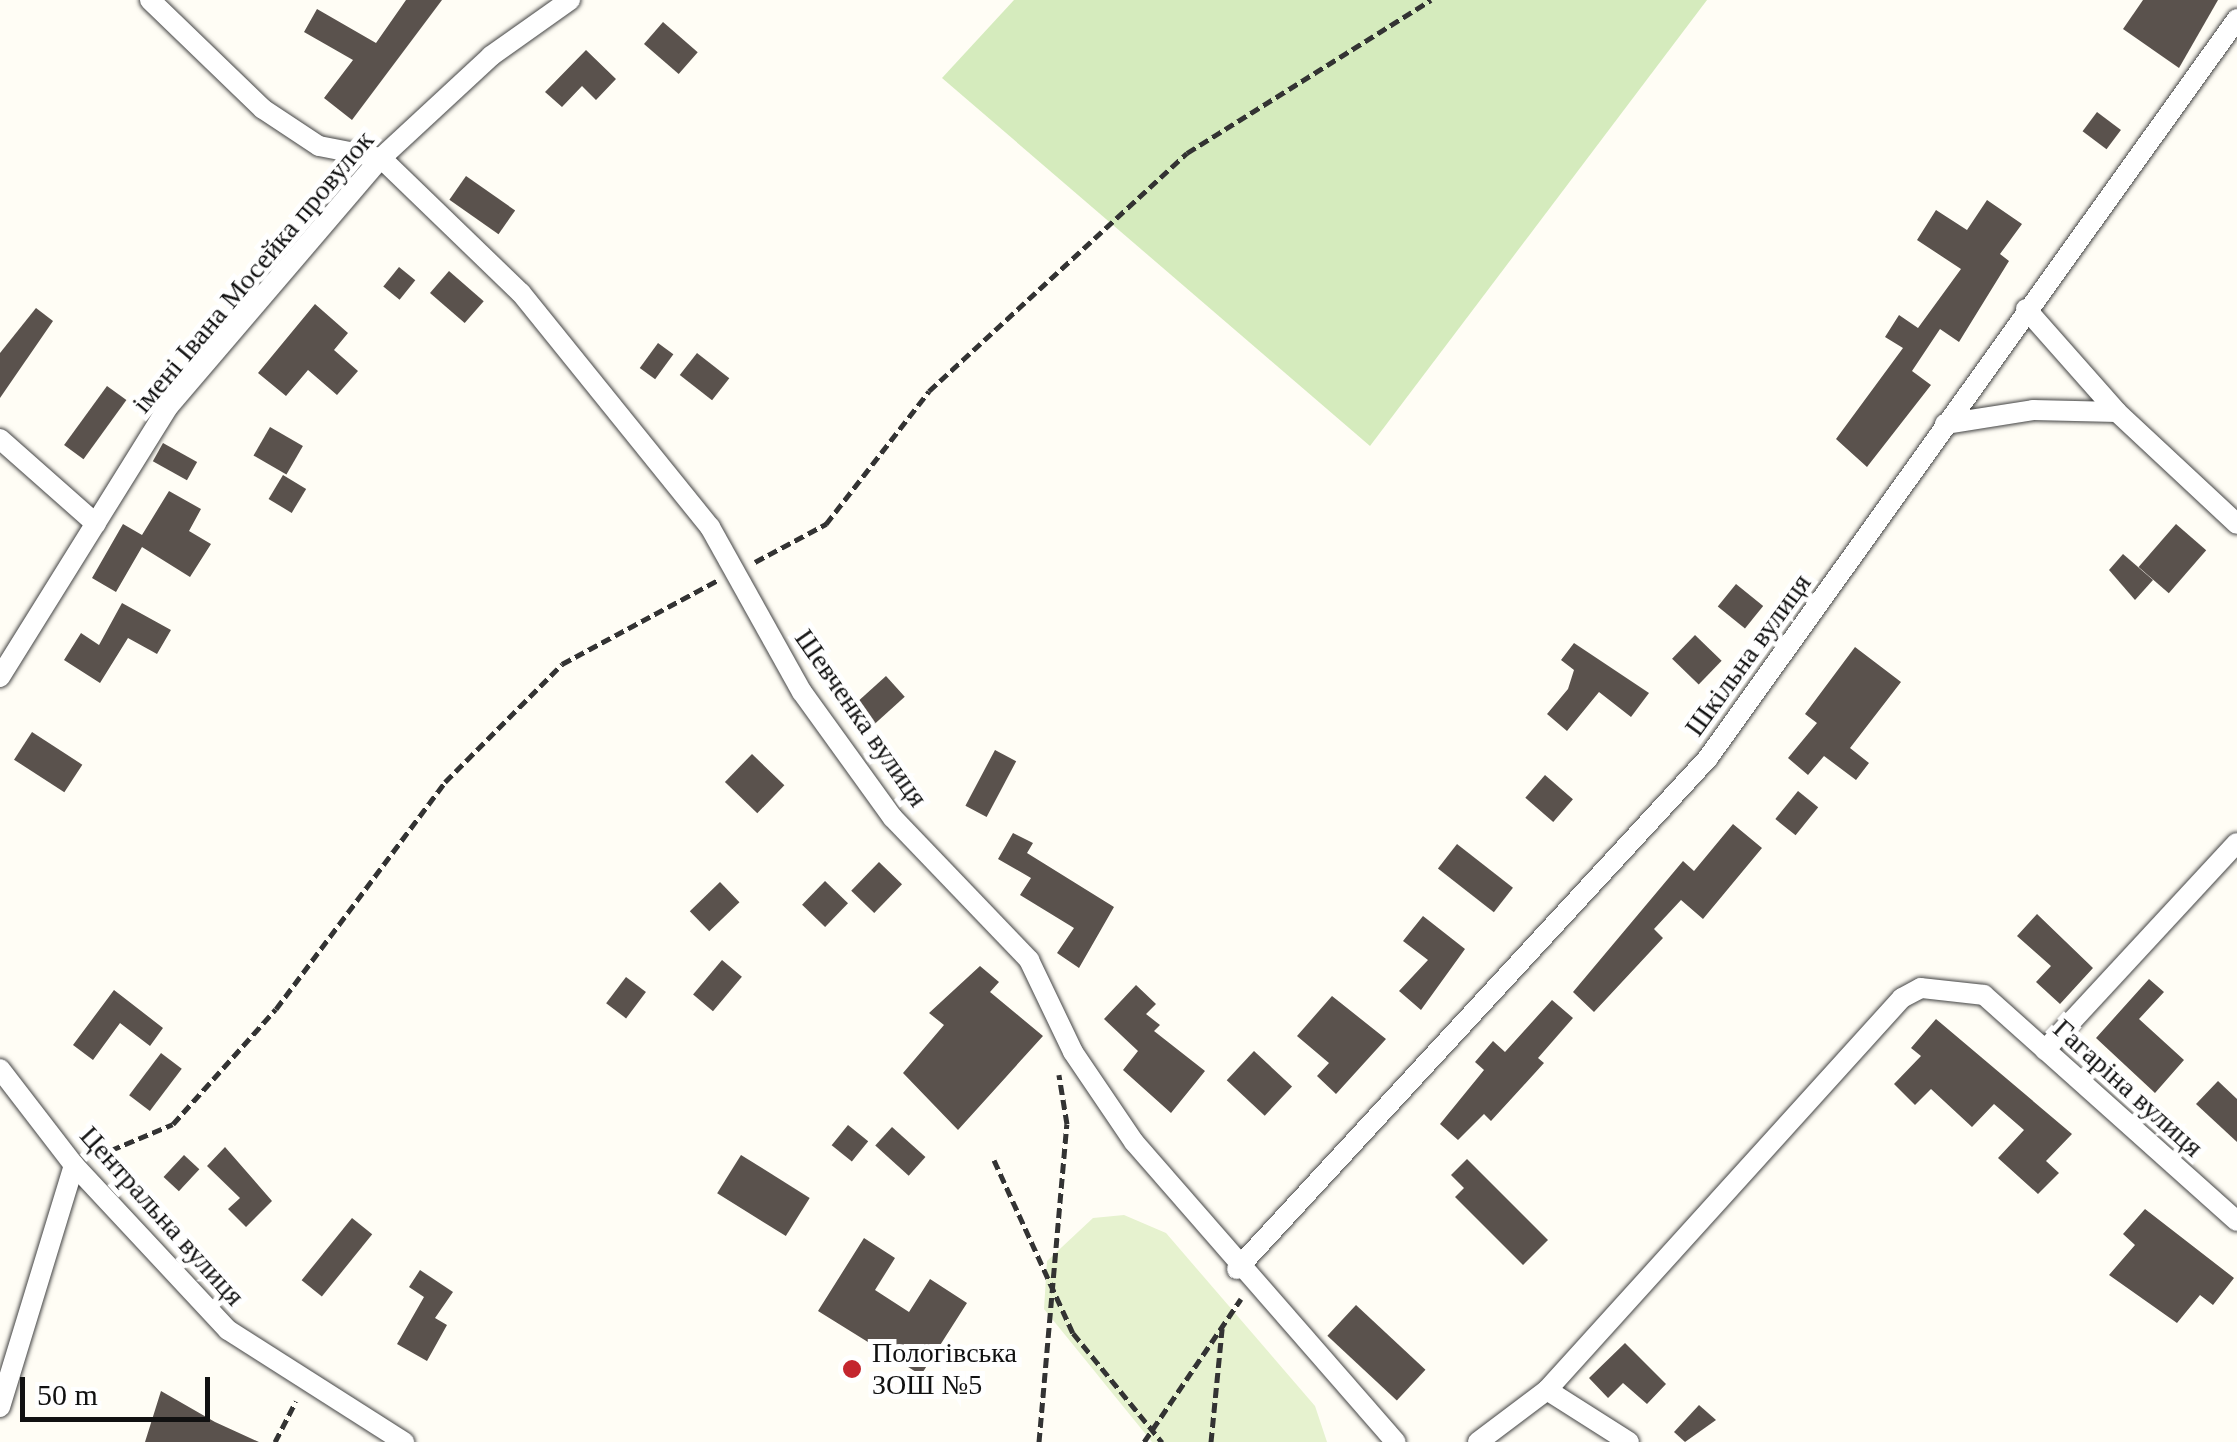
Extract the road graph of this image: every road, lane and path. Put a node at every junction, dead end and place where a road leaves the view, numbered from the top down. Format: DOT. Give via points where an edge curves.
graph roads {
  1 [pos="150,0"];
  2 [pos="570,0"];
  3 [pos="1431,0"];
  4 [pos="2237,19"];
  5 [pos="380,158"];
  6 [pos="2026,309"];
  7 [pos="2116,412"];
  8 [pos="1945,424"];
  9 [pos="0,440"];
  10 [pos="96,524"];
  11 [pos="2237,524"];
  12 [pos="735,572"];
  13 [pos="0,677"];
  14 [pos="2237,843"];
  15 [pos="2045,1050"];
  16 [pos="0,1070"];
  17 [pos="1058,1072"];
  18 [pos="994,1160"];
  19 [pos="74,1165"];
  20 [pos="2237,1221"];
  21 [pos="1244,1276"];
  22 [pos="1051,1283"];
  23 [pos="1222,1326"];
  24 [pos="307,1380"];
  25 [pos="1548,1390"];
  26 [pos="0,1407"];
  27 [pos="1152,1430"];
  28 [pos="275,1442"];
  29 [pos="404,1442"];
  30 [pos="1038,1442"];
  31 [pos="1144,1442"];
  32 [pos="1162,1442"];
  33 [pos="1212,1442"];
  34 [pos="1396,1442"];
  35 [pos="1478,1442"];
  36 [pos="1628,1442"];
  1 -- 5 [label="street" via="263,108 319,146"];
  2 -- 5 [label="street, імені Івана Мосейка провулок" via="491,56"];
  3 -- 12 [label="path" via="1187,153 929,392 826,524"];
  4 -- 6 [label="street, Шкільна вулиця"];
  5 -- 10 [label="street, імені Івана Мосейка провулок" via="168,406"];
  5 -- 12 [label="street, Шевченка вулиця" via="521,292 710,526"];
  6 -- 7 [label="street"];
  6 -- 8 [label="street, Шкільна вулиця"];
  7 -- 8 [label="street" via="2033,410"];
  7 -- 11 [label="street"];
  8 -- 21 [label="street, Шкільна вулиця" via="1708,758"];
  9 -- 10 [label="street"];
  10 -- 13 [label="street, імені Івана Мосейка провулок"];
  12 -- 19 [label="path" via="562,664 445,782 276,1009 173,1124"];
  12 -- 21 [label="street, Шевченка вулиця" via="814,708 893,818 1029,960 1073,1052 1134,1142"];
  14 -- 15 [label="street"];
  15 -- 20 [label="street, Гагаріна вулиця"];
  15 -- 25 [label="street, Гагаріна вулиця" via="1984,995 1939,986 1902,998"];
  16 -- 19 [label="street, Центральна вулиця"];
  17 -- 22 [label="path" via="1067,1124"];
  18 -- 22 [label="path"];
  19 -- 24 [label="street, Центральна вулиця" via="228,1330"];
  19 -- 26 [label="street"];
  21 -- 23 [label="path"];
  21 -- 34 [label="street, Шевченка вулиця"];
  22 -- 27 [label="path" via="1072,1333"];
  22 -- 30 [label="path"];
  23 -- 27 [label="path"];
  23 -- 33 [label="path"];
  24 -- 28 [label="path"];
  24 -- 29 [label="street, Центральна вулиця"];
  25 -- 35 [label="street"];
  25 -- 36 [label="street"];
  27 -- 31 [label="path"];
  27 -- 32 [label="path"];
}
